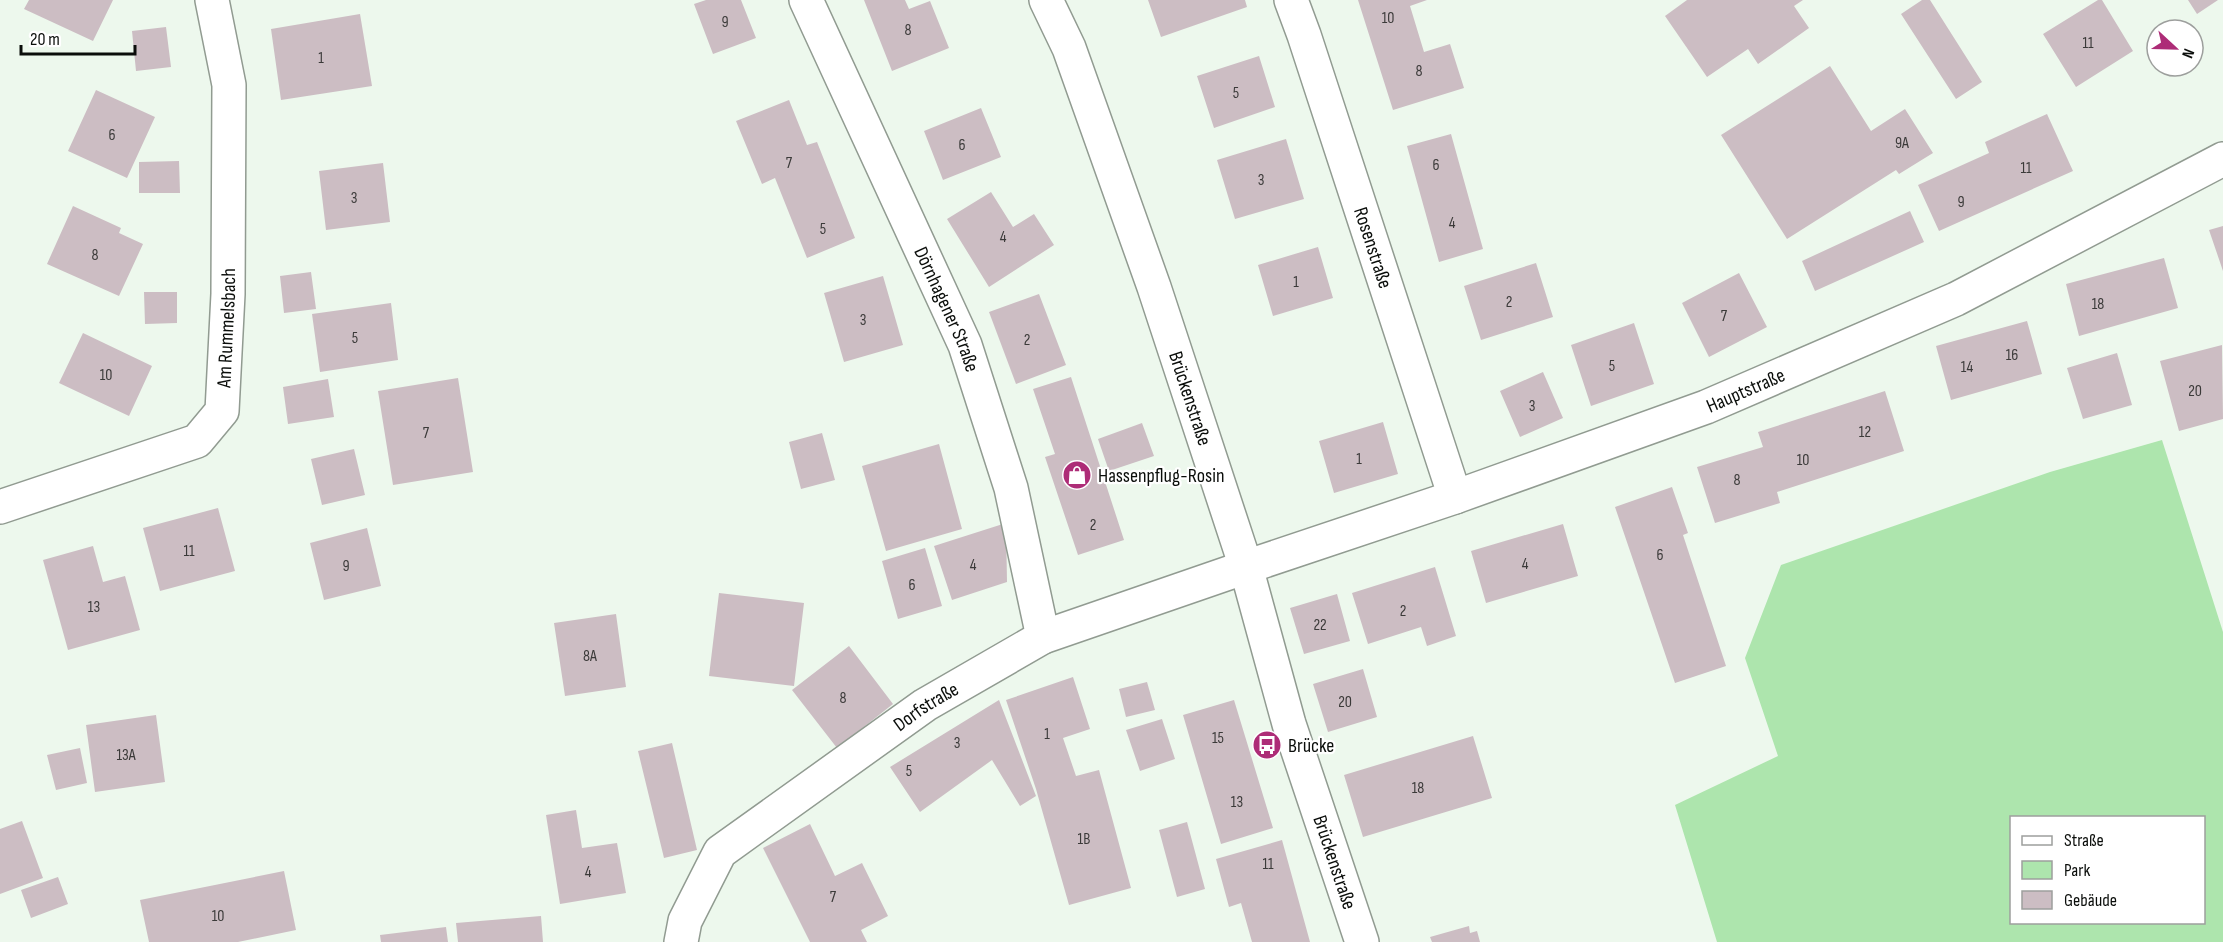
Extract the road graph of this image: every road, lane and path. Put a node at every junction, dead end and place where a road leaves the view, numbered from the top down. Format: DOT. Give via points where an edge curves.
graph roads {
  1 [pos="212,0"];
  2 [pos="806,0"];
  3 [pos="1046,0"];
  4 [pos="1291,0"];
  5 [pos="2223,159"];
  6 [pos="1455,497"];
  7 [pos="0,507"];
  8 [pos="1246,567"];
  9 [pos="1043,637"];
  10 [pos="681,942"];
  11 [pos="1362,942"];
  1 -- 7 [label="street, Am Rummelsbach" via="230,85 228,294 222,411 197,441"];
  2 -- 9 [label="street, Dörnhagener Straße" via="965,345 1011,488"];
  3 -- 8 [label="street, Brückenstraße" via="1070,48"];
  4 -- 6 [label="street, Rosenstraße"];
  5 -- 6 [label="street, Hauptstraße" via="1945,303 1706,407"];
  6 -- 8 [label="street, Hauptstraße"];
  8 -- 9 [label="street, Dorfstraße"];
  8 -- 11 [label="street, Brückenstraße" via="1289,724"];
  9 -- 10 [label="street, Dorfstraße" via="925,705 720,852 685,921"];
}
